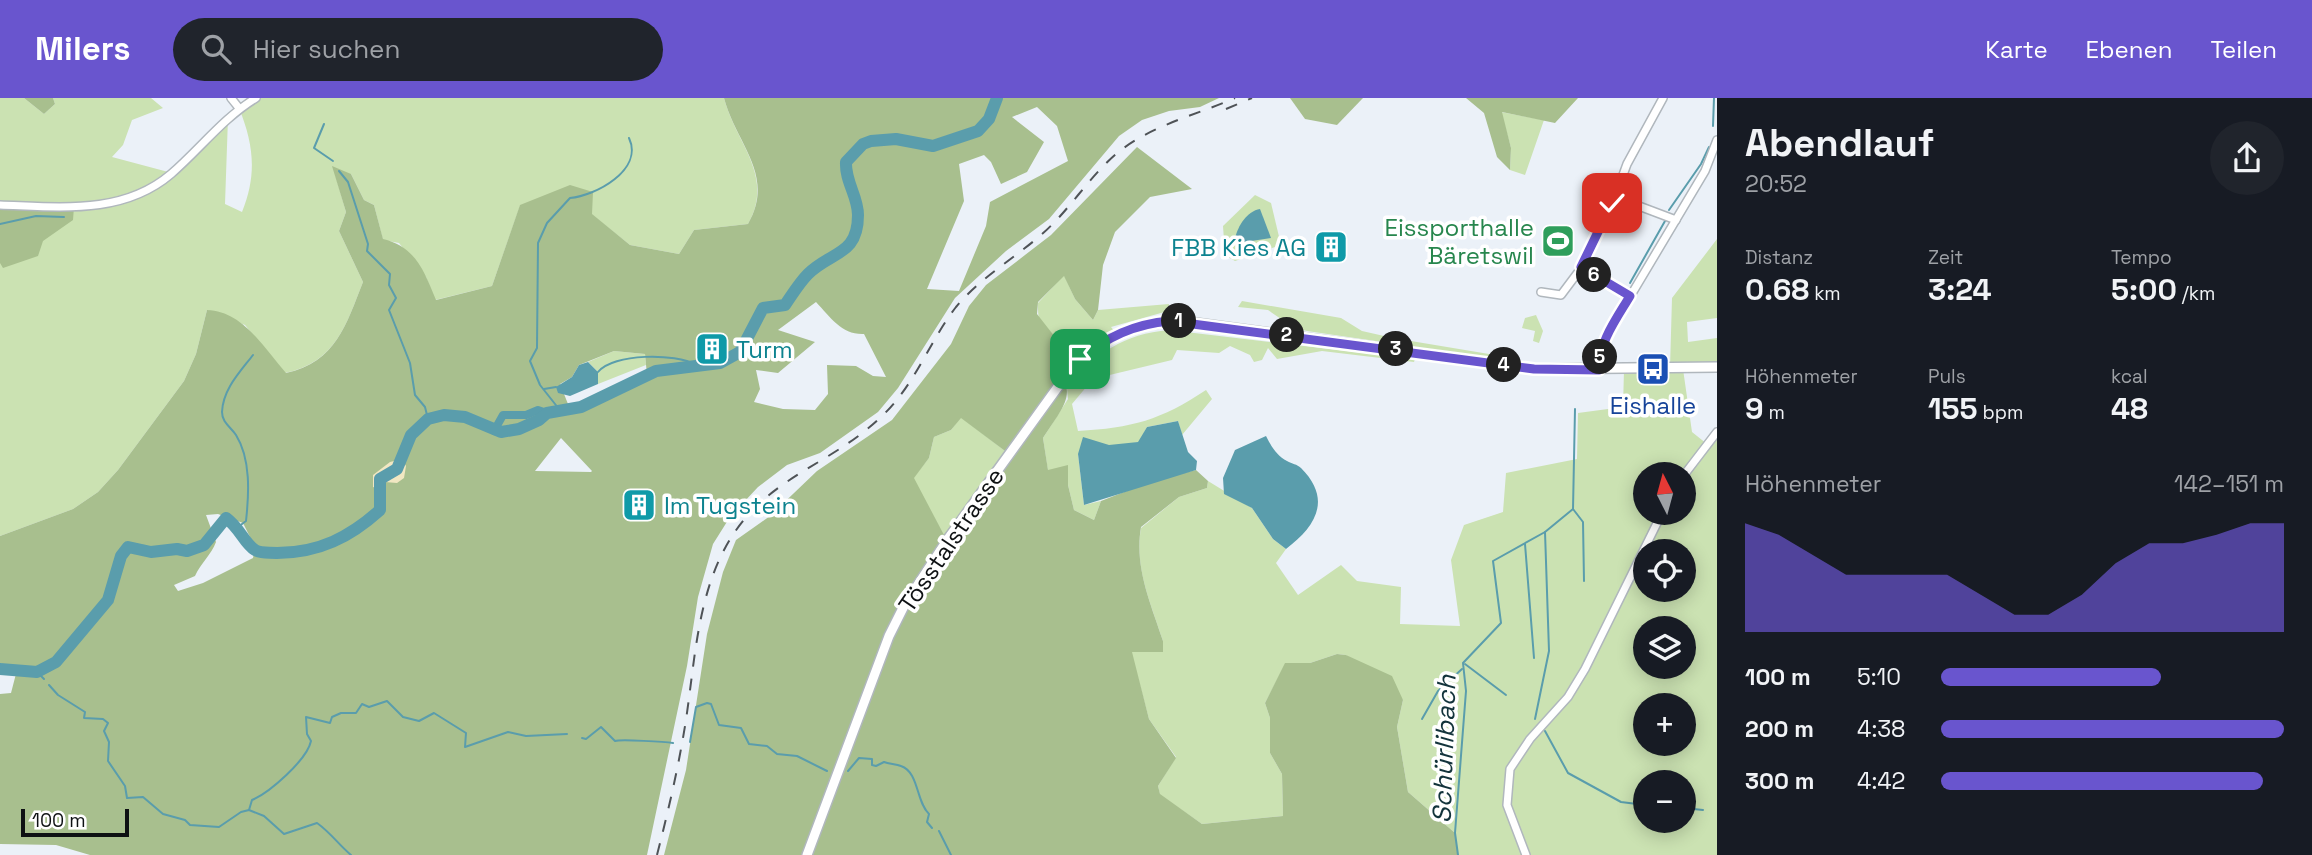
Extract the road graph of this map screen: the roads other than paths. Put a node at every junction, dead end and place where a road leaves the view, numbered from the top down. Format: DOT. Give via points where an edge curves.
graph roads {
  1 [pos="230,98"];
  2 [pos="256,98"];
  3 [pos="1663,98"];
  4 [pos="239,108"];
  5 [pos="1717,140"];
  6 [pos="1615,197"];
  7 [pos="0,205"];
  8 [pos="1676,220"];
  9 [pos="1581,267"];
  10 [pos="1542,292"];
  11 [pos="1630,296"];
  12 [pos="1717,367"];
  13 [pos="1599,370"];
  14 [pos="1717,432"];
  15 [pos="1694,462"];
  16 [pos="1656,525"];
  17 [pos="807,855"];
  18 [pos="1526,855"];
  1 -- 4 [label="street"];
  2 -- 4 [label="street"];
  3 -- 6 [label="street" via="1627,164"];
  4 -- 7 [label="street" via="172,173 130,199 75,207"];
  5 -- 8 [label="street"];
  6 -- 8 [label="street"];
  6 -- 9 [label="street"];
  8 -- 11 [label="street"];
  9 -- 10 [label="street" via="1561,295"];
  9 -- 11 [label="street"];
  11 -- 13 [label="street" via="1609,332"];
  12 -- 13 [label="main road, Tösstalstrasse"];
  13 -- 17 [label="main road, Tösstalstrasse" via="1534,369 1170,321 1134,326 1096,346 1080,359 909,598 886,646"];
  14 -- 15 [label="street"];
  16 -- 18 [label="street" via="1585,669 1510,769 1507,805"];
}
